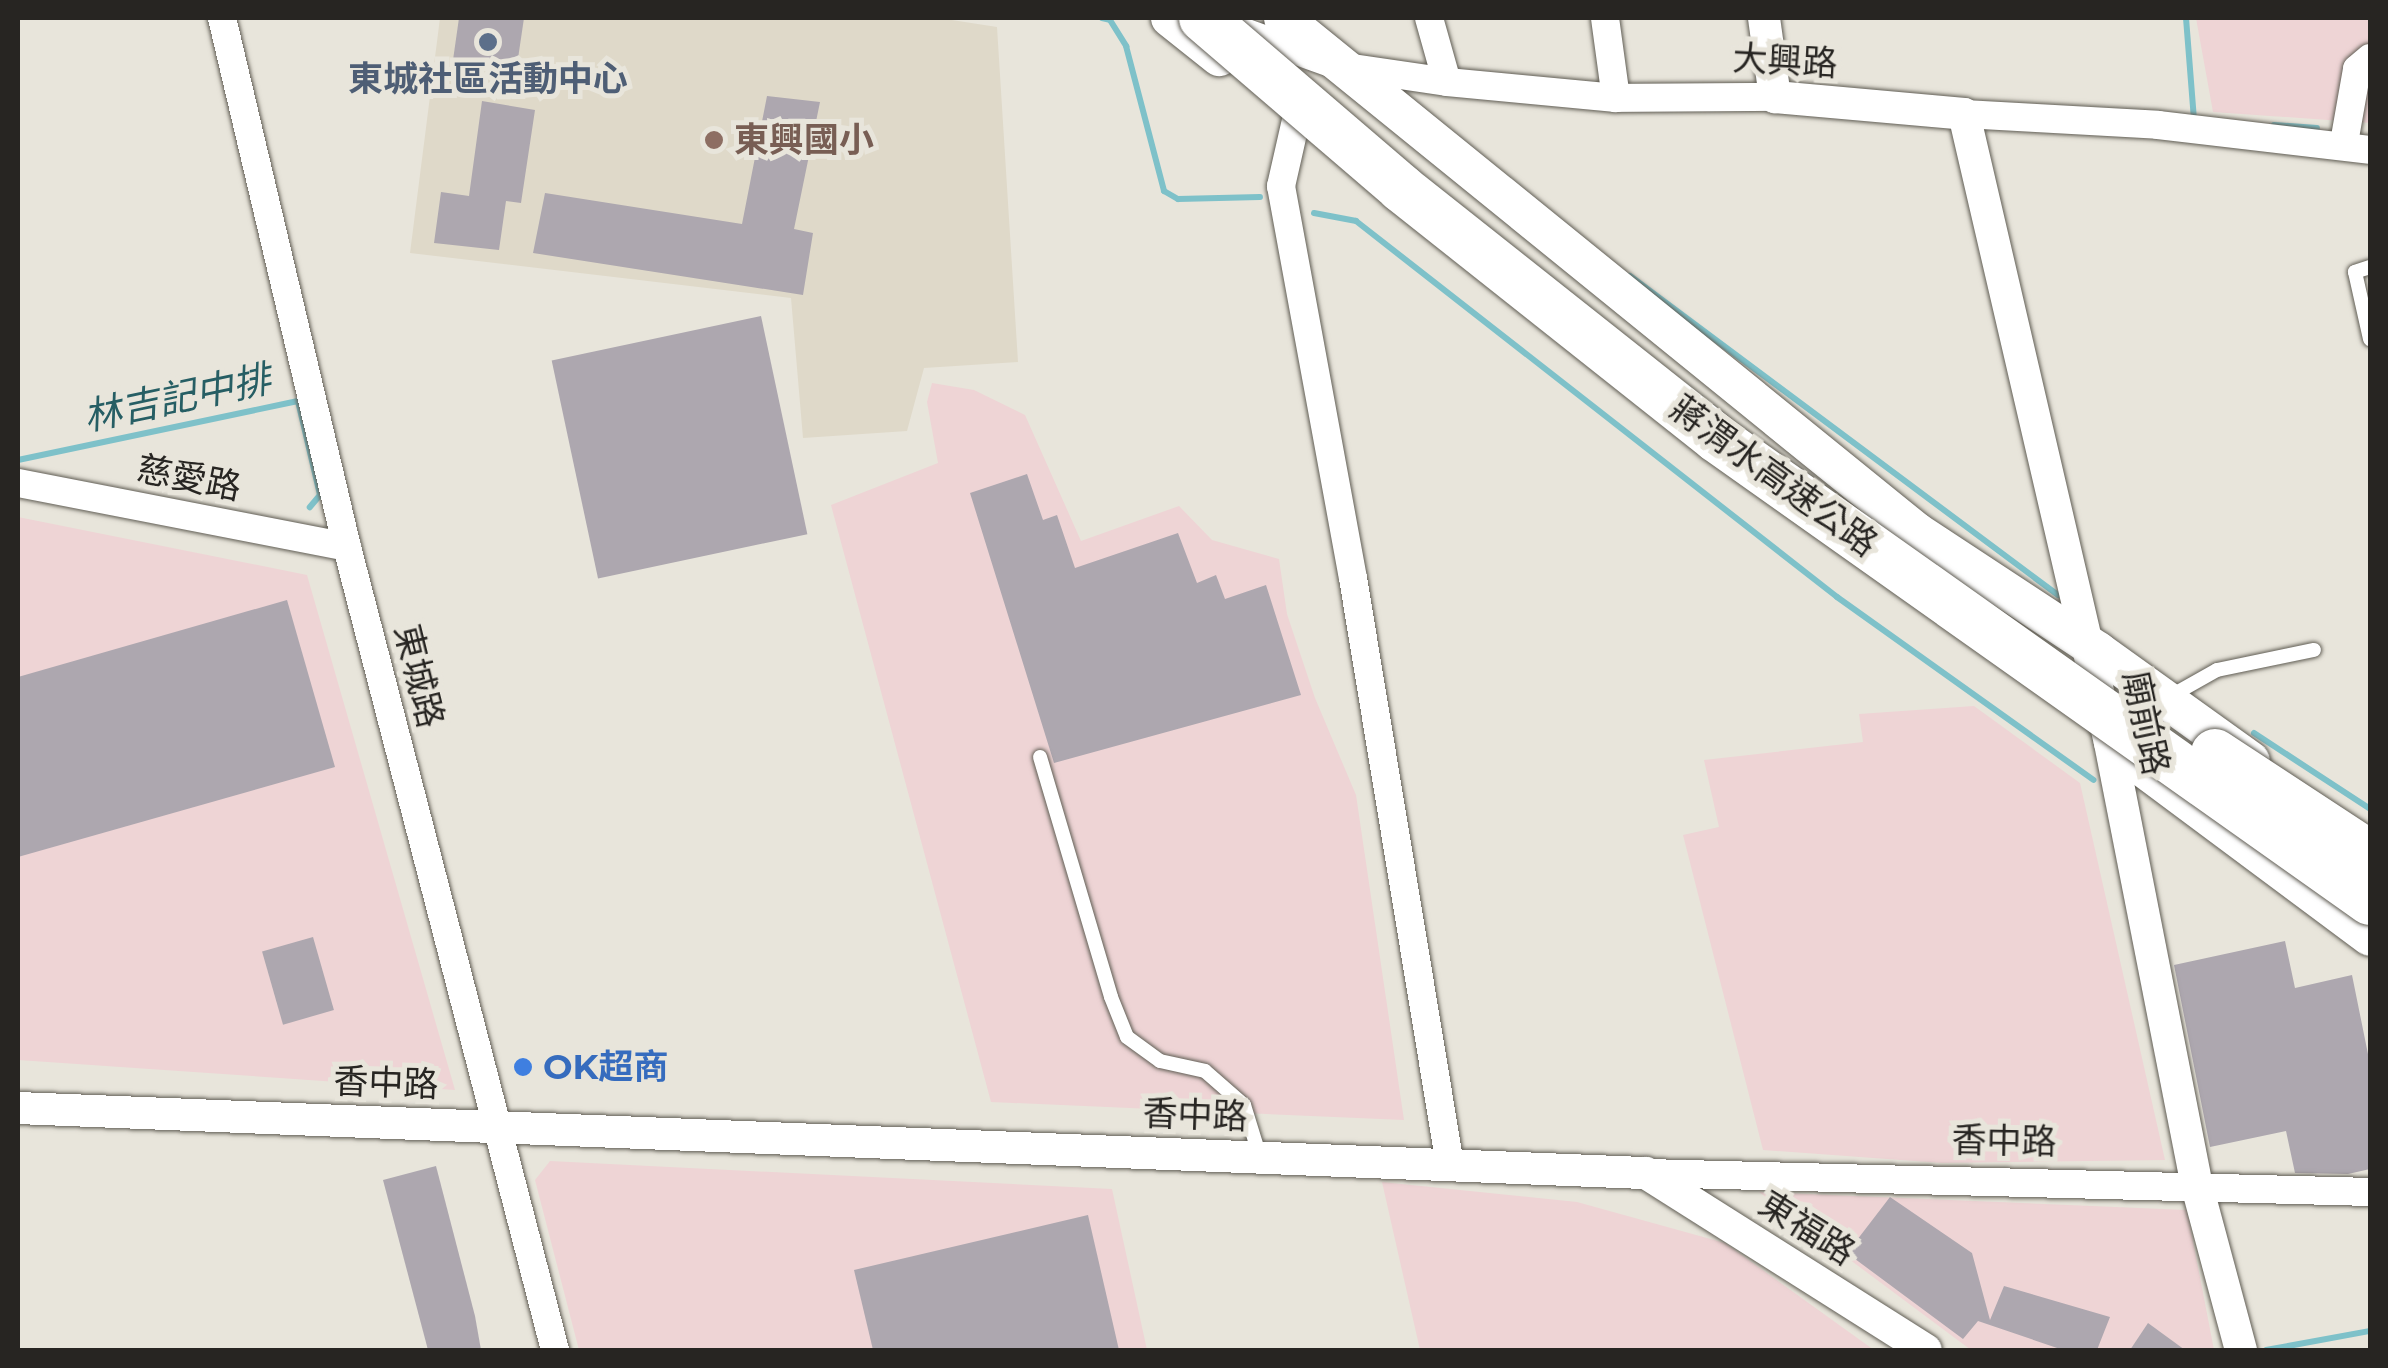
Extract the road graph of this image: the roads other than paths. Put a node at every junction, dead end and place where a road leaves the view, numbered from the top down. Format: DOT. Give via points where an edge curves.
graph roads {
  1 [pos="222,18"];
  2 [pos="1170,18"];
  3 [pos="1203,18"];
  4 [pos="1242,18"];
  5 [pos="1284,18"];
  6 [pos="1429,18"];
  7 [pos="1606,18"];
  8 [pos="1764,18"];
  9 [pos="2370,58"];
  10 [pos="1339,66"];
  11 [pos="1447,82"];
  12 [pos="1775,97"];
  13 [pos="1616,98"];
  14 [pos="1964,114"];
  15 [pos="1296,120"];
  16 [pos="2357,146"];
  17 [pos="1510,204"];
  18 [pos="1462,255"];
  19 [pos="2370,267"];
  20 [pos="2370,339"];
  21 [pos="18,483"];
  22 [pos="347,547"];
  23 [pos="2088,645"];
  24 [pos="2314,650"];
  25 [pos="2165,700"];
  26 [pos="2110,743"];
  27 [pos="1040,757"];
  28 [pos="2370,851"];
  29 [pos="2370,901"];
  30 [pos="2370,938"];
  31 [pos="18,1108"];
  32 [pos="494,1127"];
  33 [pos="1260,1158"];
  34 [pos="1450,1166"];
  35 [pos="1646,1173"];
  36 [pos="2197,1186"];
  37 [pos="2370,1192"];
  38 [pos="555,1350"];
  39 [pos="1926,1350"];
  40 [pos="2240,1350"];
  1 -- 22 [label="street, 東城路"];
  2 -- 15 [label="main road"];
  3 -- 10 [label="street, 大興路"];
  3 -- 29 [label="highway, 蔣渭水高速公路, bridge" via="1401,188 1716,438"];
  4 -- 28 [label="highway, 蔣渭水高速公路, bridge" via="1619,324 1918,554"];
  5 -- 10 [label="main road"];
  6 -- 11 [label="street"];
  7 -- 13 [label="street"];
  8 -- 12 [label="street"];
  9 -- 16 [label="street" via="2356,69"];
  10 -- 11 [label="street, 大興路"];
  10 -- 17 [label="main road"];
  11 -- 13 [label="street, 大興路"];
  12 -- 13 [label="street, 大興路"];
  12 -- 14 [label="street, 大興路"];
  14 -- 16 [label="street, 大興路" via="2158,124"];
  14 -- 23 [label="street, 廟前路"];
  15 -- 18 [label="main road"];
  15 -- 34 [label="street" via="1281,186"];
  17 -- 18 [label="main road" via="1517,233 1511,249 1495,256"];
  17 -- 23 [label="main road" via="1917,532"];
  18 -- 26 [label="main road" via="1901,594"];
  19 -- 20 [label="lane" via="2354,272"];
  21 -- 22 [label="street, 慈愛路"];
  22 -- 32 [label="street, 東城路"];
  23 -- 25 [label="main road"];
  23 -- 26 [label="street, 廟前路"];
  24 -- 25 [label="lane" via="2217,670"];
  25 -- 28 [label="main road"];
  26 -- 30 [label="main road"];
  26 -- 36 [label="street, 廟前路"];
  27 -- 33 [label="lane" via="1127,1036 1160,1062 1205,1071 1244,1106"];
  31 -- 32 [label="street, 香中路"];
  32 -- 33 [label="street, 香中路"];
  32 -- 38 [label="street, 東城路"];
  33 -- 34 [label="street, 香中路"];
  34 -- 35 [label="street, 香中路"];
  35 -- 36 [label="street, 香中路"];
  35 -- 39 [label="street, 東福路"];
  36 -- 37 [label="street, 香中路"];
  36 -- 40 [label="street, 廟前路"];
}
